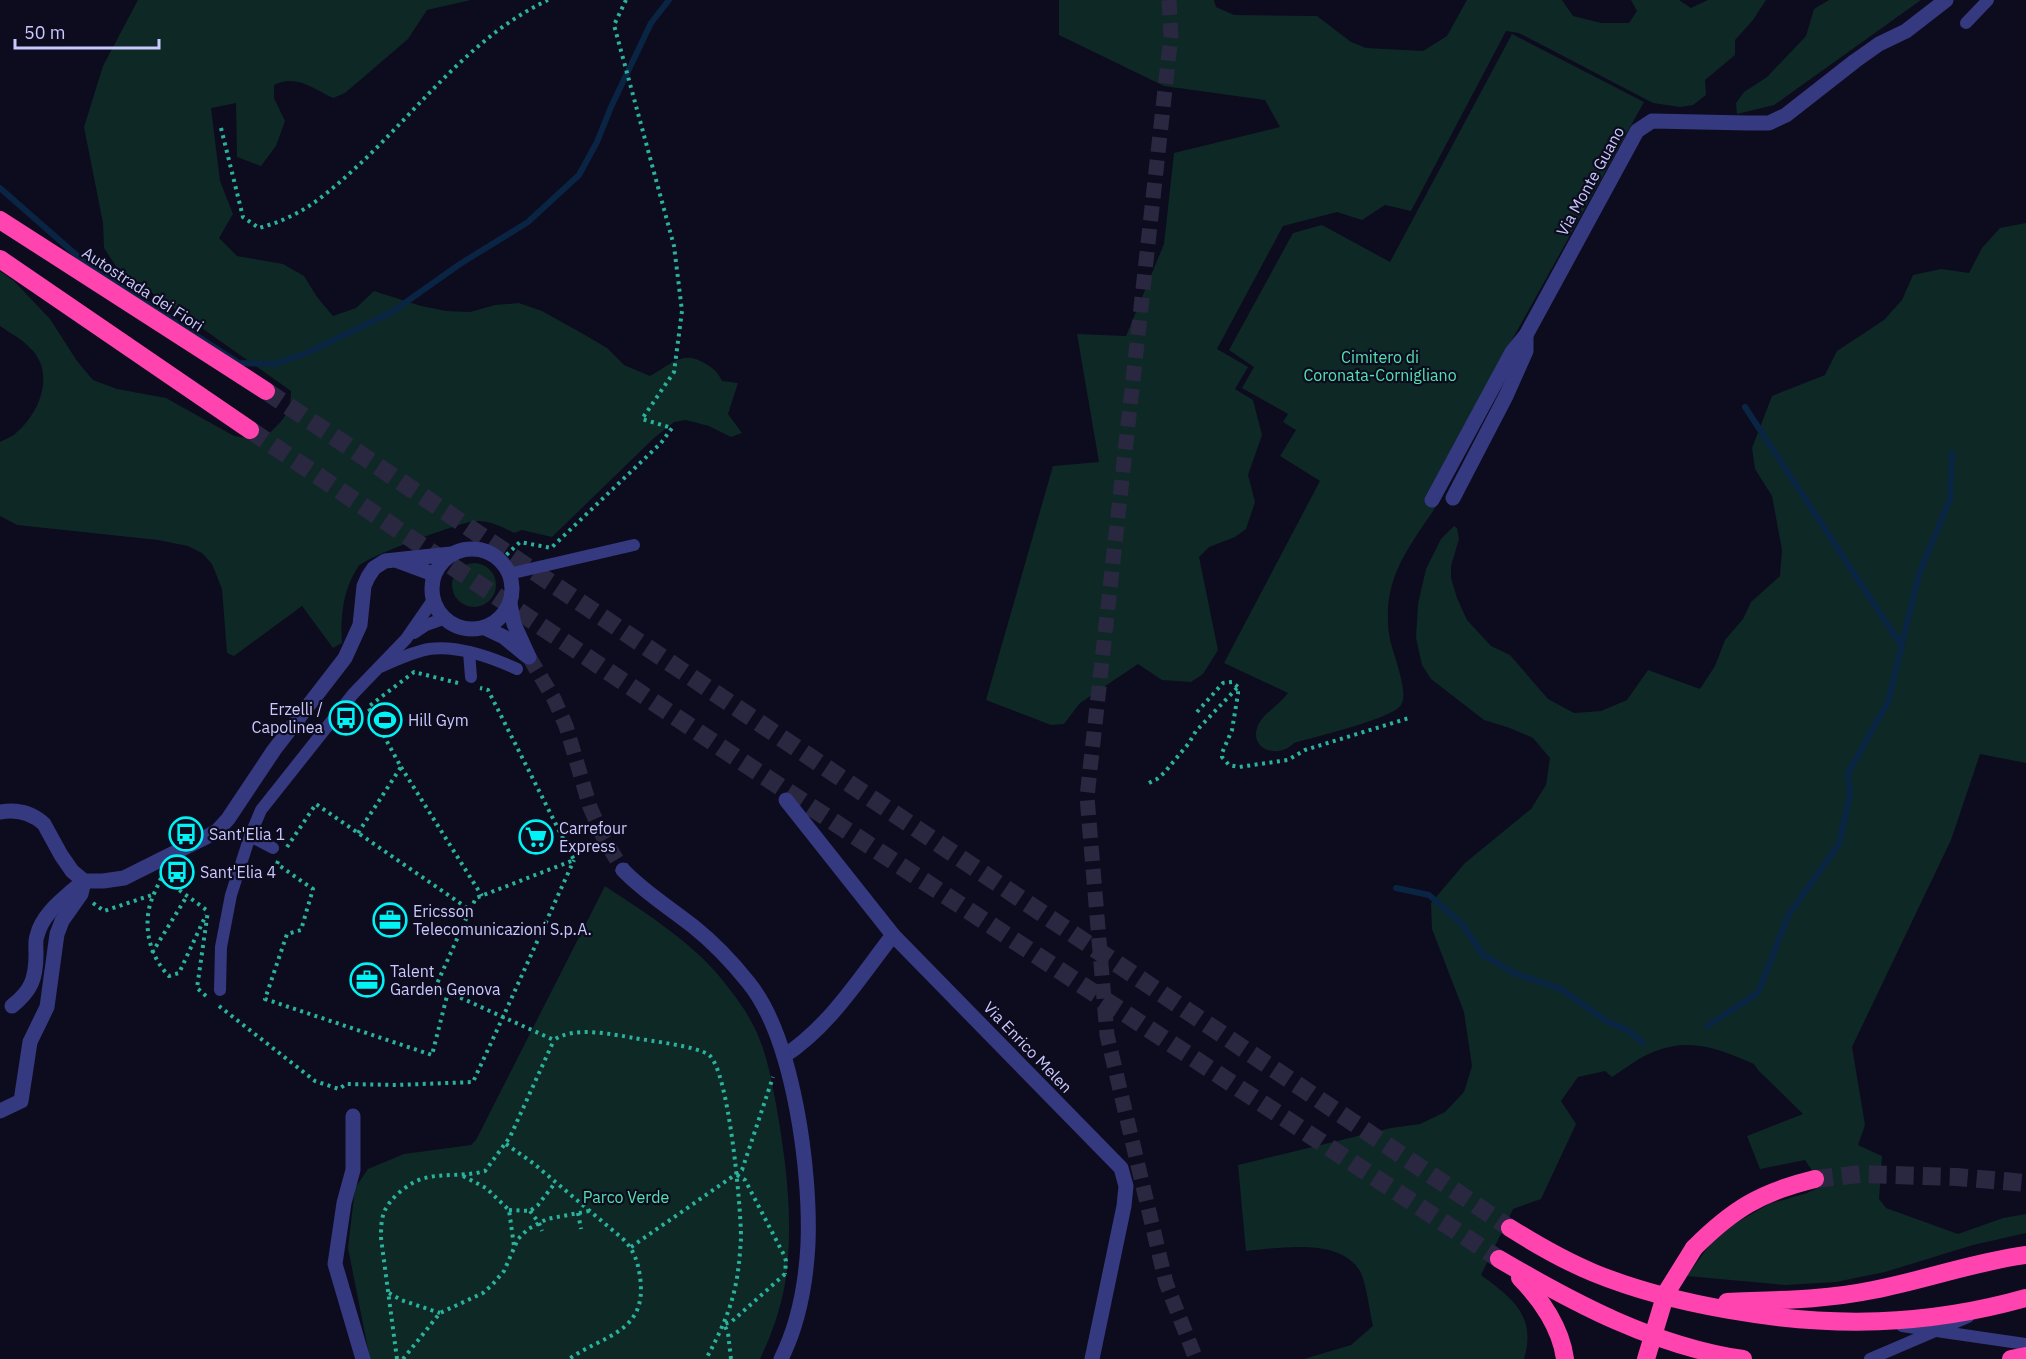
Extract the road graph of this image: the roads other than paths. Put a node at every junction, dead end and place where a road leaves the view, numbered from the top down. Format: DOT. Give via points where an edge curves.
graph roads {
  1 [pos="1946,0"];
  2 [pos="1988,0"];
  3 [pos="1966,23"];
  4 [pos="0,220"];
  5 [pos="0,259"];
  6 [pos="1526,335"];
  7 [pos="266,392"];
  8 [pos="250,430"];
  9 [pos="1453,498"];
  10 [pos="1432,500"];
  11 [pos="634,545"];
  12 [pos="451,554"];
  13 [pos="395,560"];
  14 [pos="434,574"];
  15 [pos="509,574"];
  16 [pos="432,600"];
  17 [pos="510,604"];
  18 [pos="443,619"];
  19 [pos="485,628"];
  20 [pos="406,639"];
  21 [pos="469,652"];
  22 [pos="376,668"];
  23 [pos="517,669"];
  24 [pos="472,683"];
  25 [pos="786,800"];
  26 [pos="0,812"];
  27 [pos="250,836"];
  28 [pos="273,848"];
  29 [pos="623,870"];
  30 [pos="82,887"];
  31 [pos="893,934"];
  32 [pos="219,990"];
  33 [pos="12,1006"];
  34 [pos="784,1056"];
  35 [pos="0,1111"];
  36 [pos="353,1116"];
  37 [pos="1815,1179"];
  38 [pos="1510,1228"];
  39 [pos="2026,1256"];
  40 [pos="2026,1298"];
  41 [pos="1691,1303"];
  42 [pos="1986,1309"];
  43 [pos="1868,1323"];
  44 [pos="1937,1330"];
  45 [pos="2026,1344"];
  46 [pos="2026,1356"];
  47 [pos="363,1359"];
  48 [pos="781,1359"];
  49 [pos="1092,1359"];
  50 [pos="1565,1359"];
  51 [pos="1646,1359"];
  52 [pos="1743,1359"];
  53 [pos="1870,1359"];
  54 [pos="2011,1359"];
  1 -- 6 [label="street, Via Monte Guano" via="1906,31 1855,61 1786,115 1769,123 1645,124 1637,131"];
  2 -- 3 [label="lane"];
  4 -- 7 [label="highway, Autostrada dei Fiori"];
  5 -- 8 [label="highway"];
  6 -- 9 [label="street, Via Monte Guano" via="1526,351 1506,396"];
  6 -- 10 [label="street, Via Monte Guano" via="1512,352"];
  11 -- 15 [label="lane"];
  12 -- 13 [label="street"];
  12 -- 14 [label="street"];
  12 -- 15 [label="street" via="468,549 493,554"];
  13 -- 14 [label="street"];
  13 -- 30 [label="street" via="379,563 370,571 351,649 274,750 228,825 124,878"];
  14 -- 16 [label="street"];
  15 -- 17 [label="street"];
  16 -- 18 [label="street"];
  16 -- 20 [label="lane"];
  17 -- 19 [label="street" via="500,618"];
  17 -- 19 [label="street" via="529,657"];
  18 -- 19 [label="street" via="465,629"];
  18 -- 20 [label="lane"];
  20 -- 22 [label="lane"];
  21 -- 22 [label="lane" via="432,649"];
  21 -- 23 [label="lane"];
  21 -- 24 [label="lane"];
  22 -- 27 [label="lane" via="261,810"];
  25 -- 31 [label="street, Via Enrico Melen"];
  26 -- 30 [label="street" via="20,811 38,818"];
  27 -- 28 [label="lane"];
  27 -- 32 [label="lane" via="231,895 221,947"];
  29 -- 34 [label="street" via="723,952 749,983 774,1024"];
  30 -- 33 [label="street" via="52,909 43,921 36,936 36,971 25,995"];
  30 -- 35 [label="street" via="57,934 47,1007 30,1041 21,1101"];
  31 -- 34 [label="street" via="811,1037"];
  31 -- 49 [label="street, Via Enrico Melen" via="1120,1168 1126,1186 1124,1206"];
  34 -- 48 [label="street" via="797,1115 808,1222 796,1318"];
  36 -- 47 [label="street" via="353,1170 335,1264"];
  37 -- 51 [label="highway, bridge" via="1759,1197 1728,1217 1694,1248 1666,1293"];
  38 -- 41 [label="highway" via="1593,1273"];
  39 -- 41 [label="highway" via="1821,1299"];
  40 -- 42 [label="highway"];
  41 -- 43 [label="highway" via="1772,1317"];
  42 -- 43 [label="highway"];
  42 -- 44 [label="lane"];
  43 -- 44 [label="lane"];
  44 -- 45 [label="lane"];
  44 -- 53 [label="lane"];
  46 -- 54 [label="highway"];
  50 -- 52 [label="highway" via="1554,1324 1534,1293 1499,1259 1562,1296 1636,1330"];
}
